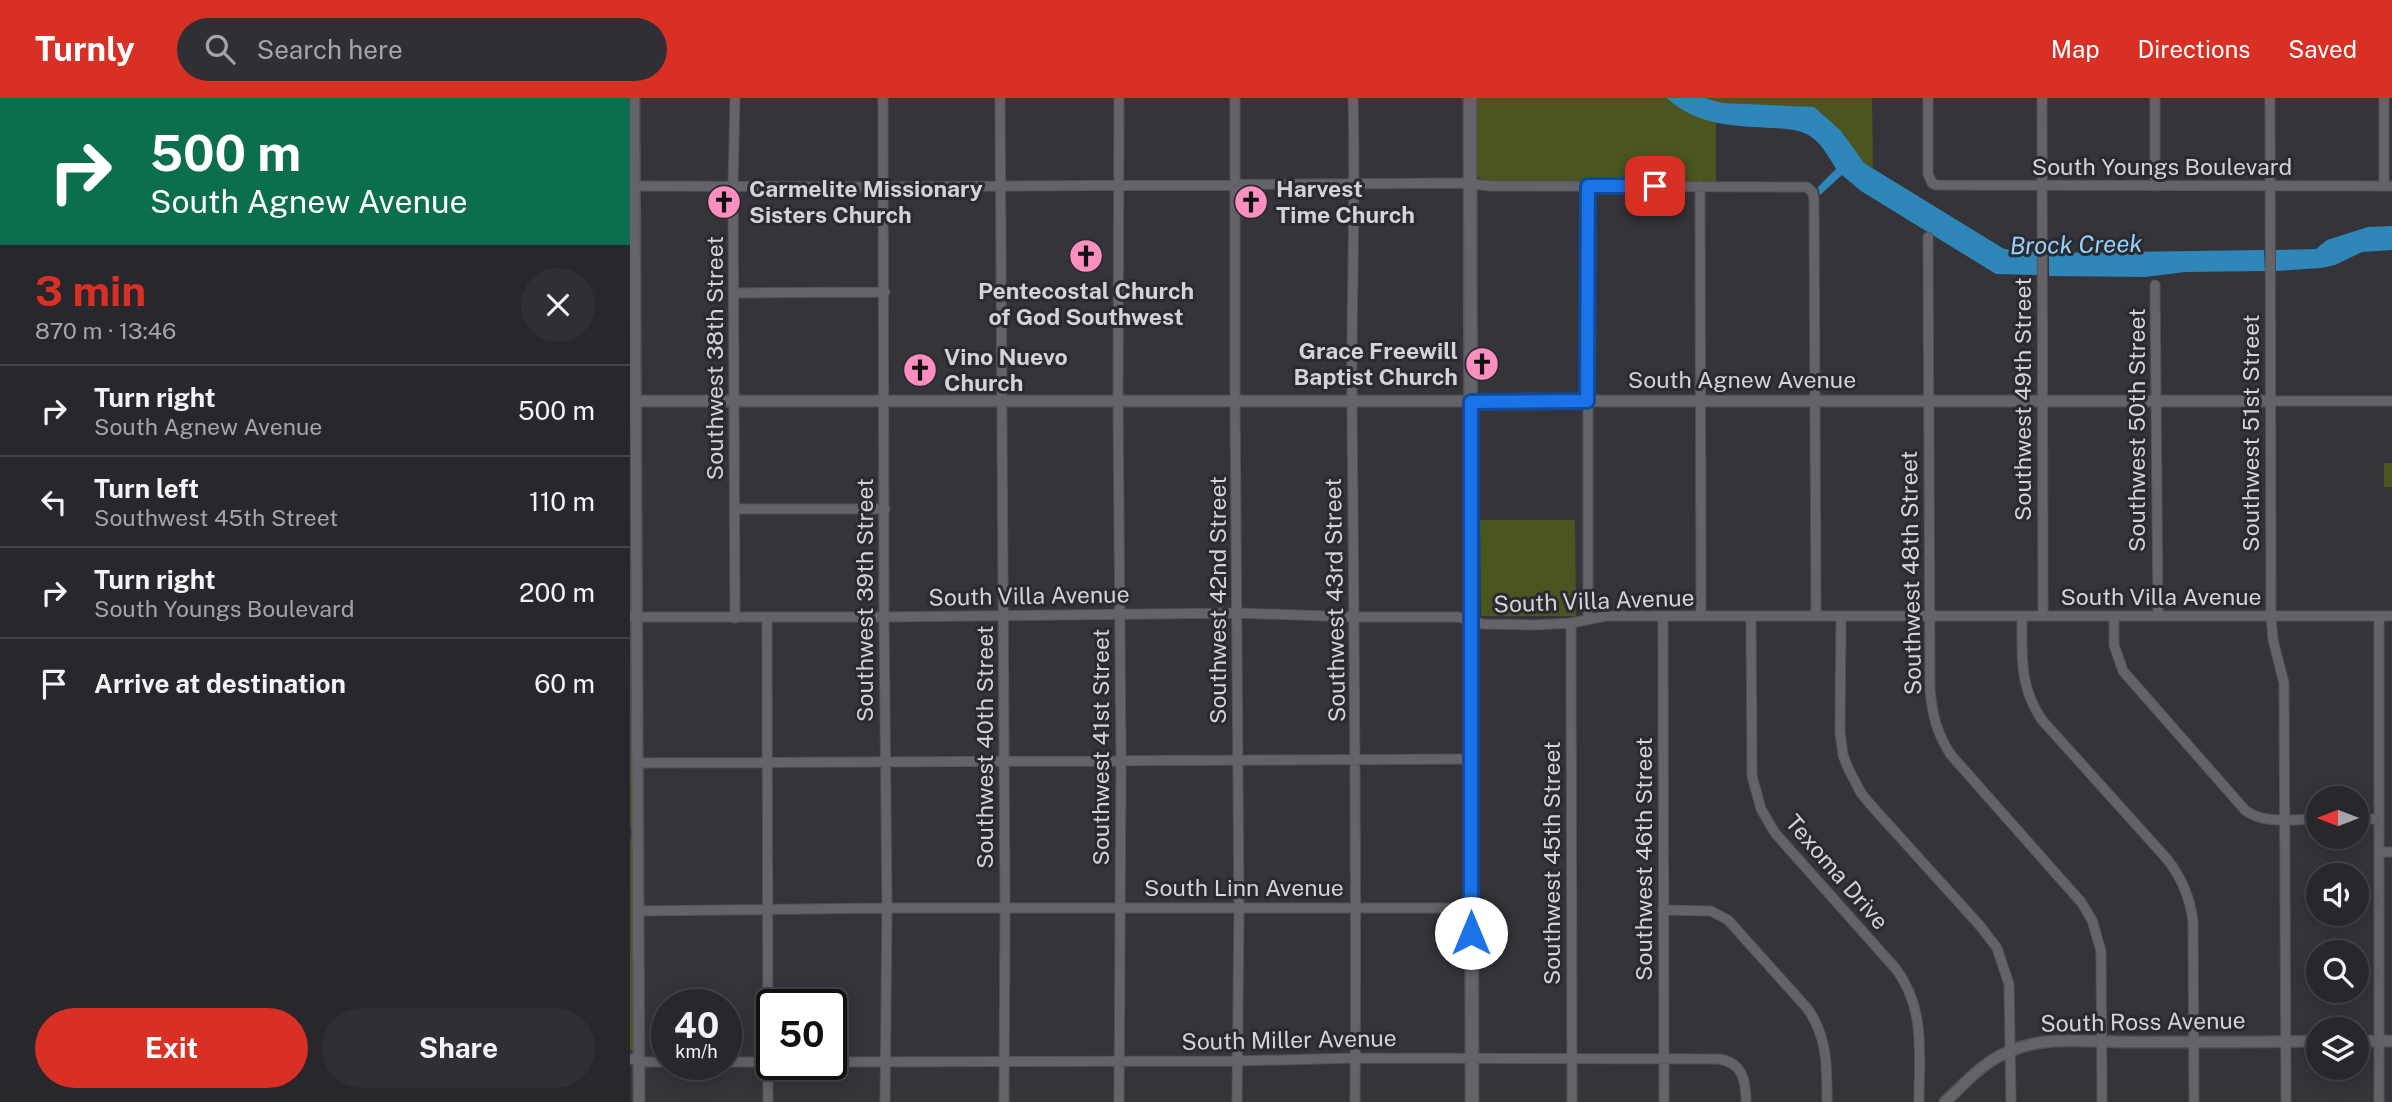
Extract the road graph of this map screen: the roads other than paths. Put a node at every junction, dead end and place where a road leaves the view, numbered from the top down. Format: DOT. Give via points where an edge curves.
graph roads {
  1 [pos="635,98"];
  2 [pos="735,98"];
  3 [pos="883,98"];
  4 [pos="1000,98"];
  5 [pos="1119,98"];
  6 [pos="1236,98"];
  7 [pos="1353,98"];
  8 [pos="1470,98"];
  9 [pos="1928,98"];
  10 [pos="2042,98"];
  11 [pos="2155,98"];
  12 [pos="2270,98"];
  13 [pos="2384,98"];
  14 [pos="1470,184"];
  15 [pos="1000,185"];
  16 [pos="1119,185"];
  17 [pos="1237,185"];
  18 [pos="1355,185"];
  19 [pos="632,186"];
  20 [pos="733,186"];
  21 [pos="1588,186"];
  22 [pos="1700,186"];
  23 [pos="2155,186"];
  24 [pos="2270,186"];
  25 [pos="2388,186"];
  26 [pos="884,187"];
  27 [pos="2042,187"];
  28 [pos="1928,237"];
  29 [pos="2155,285"];
  30 [pos="885,292"];
  31 [pos="734,293"];
  32 [pos="1815,400"];
  33 [pos="633,401"];
  34 [pos="883,401"];
  35 [pos="1001,401"];
  36 [pos="1118,401"];
  37 [pos="1235,401"];
  38 [pos="1352,401"];
  39 [pos="1587,401"];
  40 [pos="1929,401"];
  41 [pos="2042,401"];
  42 [pos="2156,401"];
  43 [pos="2270,401"];
  44 [pos="2392,401"];
  45 [pos="734,402"];
  46 [pos="1471,402"];
  47 [pos="1701,402"];
  48 [pos="735,509"];
  49 [pos="885,509"];
  50 [pos="1120,613"];
  51 [pos="1238,613"];
  52 [pos="1003,614"];
  53 [pos="1662,616"];
  54 [pos="1701,616"];
  55 [pos="1751,616"];
  56 [pos="1816,616"];
  57 [pos="1841,616"];
  58 [pos="1930,616"];
  59 [pos="2022,616"];
  60 [pos="2043,616"];
  61 [pos="2114,616"];
  62 [pos="2158,616"];
  63 [pos="2271,616"];
  64 [pos="2379,616"];
  65 [pos="2392,616"];
  66 [pos="634,617"];
  67 [pos="884,617"];
  68 [pos="1355,617"];
  69 [pos="735,618"];
  70 [pos="767,618"];
  71 [pos="1588,618"];
  72 [pos="1471,620"];
  73 [pos="1571,623"];
  74 [pos="1238,759"];
  75 [pos="1472,759"];
  76 [pos="1004,761"];
  77 [pos="1356,761"];
  78 [pos="1121,762"];
  79 [pos="638,763"];
  80 [pos="886,763"];
  81 [pos="767,764"];
  82 [pos="2306,819"];
  83 [pos="2370,819"];
  84 [pos="2379,819"];
  85 [pos="2285,820"];
  86 [pos="634,833"];
  87 [pos="2379,852"];
  88 [pos="2392,852"];
  89 [pos="1355,907"];
  90 [pos="887,908"];
  91 [pos="1121,908"];
  92 [pos="1239,908"];
  93 [pos="1470,908"];
  94 [pos="1005,909"];
  95 [pos="1663,910"];
  96 [pos="639,911"];
  97 [pos="767,911"];
  98 [pos="769,989"];
  99 [pos="2306,1041"];
  100 [pos="2369,1041"];
  101 [pos="2379,1041"];
  102 [pos="2392,1041"];
  103 [pos="2102,1042"];
  104 [pos="2193,1042"];
  105 [pos="2286,1042"];
  106 [pos="2010,1050"];
  107 [pos="1355,1058"];
  108 [pos="1472,1059"];
  109 [pos="635,1060"];
  110 [pos="1119,1060"];
  111 [pos="1572,1060"];
  112 [pos="1664,1060"];
  113 [pos="1004,1061"];
  114 [pos="1237,1061"];
  115 [pos="847,1062"];
  116 [pos="885,1062"];
  117 [pos="769,1080"];
  118 [pos="639,1102"];
  119 [pos="768,1102"];
  120 [pos="885,1102"];
  121 [pos="1004,1102"];
  122 [pos="1119,1102"];
  123 [pos="1237,1102"];
  124 [pos="1355,1102"];
  125 [pos="1472,1102"];
  126 [pos="1572,1102"];
  127 [pos="1664,1102"];
  128 [pos="1746,1102"];
  129 [pos="1827,1102"];
  130 [pos="1919,1102"];
  131 [pos="1945,1102"];
  132 [pos="2011,1102"];
  133 [pos="2102,1102"];
  134 [pos="2194,1102"];
  135 [pos="2286,1102"];
  136 [pos="2379,1102"];
  1 -- 19 [label="street"];
  2 -- 20 [label="street, Southwest 38th Street"];
  3 -- 26 [label="street, Southwest 39th Street"];
  4 -- 15 [label="street, Southwest 40th Street"];
  5 -- 16 [label="street, Southwest 41st Street"];
  6 -- 17 [label="street, Southwest 42nd Street"];
  7 -- 18 [label="street, Southwest 43rd Street"];
  8 -- 14 [label="main road"];
  9 -- 27 [label="street, South Youngs Boulevard" via="1928,174 1932,183"];
  10 -- 27 [label="street, Southwest 49th Street"];
  11 -- 23 [label="street"];
  12 -- 24 [label="street, Southwest 51st Street"];
  13 -- 25 [label="street"];
  14 -- 18 [label="street"];
  14 -- 21 [label="street"];
  14 -- 46 [label="main road"];
  15 -- 16 [label="street"];
  15 -- 26 [label="street"];
  15 -- 35 [label="street, Southwest 40th Street"];
  16 -- 17 [label="street"];
  16 -- 36 [label="street, Southwest 41st Street"];
  17 -- 18 [label="street"];
  17 -- 37 [label="street, Southwest 42nd Street"];
  18 -- 38 [label="street, Southwest 43rd Street"];
  19 -- 20 [label="street"];
  19 -- 33 [label="street"];
  20 -- 26 [label="street"];
  20 -- 31 [label="street, Southwest 38th Street"];
  21 -- 22 [label="street"];
  21 -- 39 [label="street"];
  22 -- 32 [label="street" via="1811,189"];
  22 -- 47 [label="street"];
  23 -- 24 [label="street, South Youngs Boulevard"];
  23 -- 27 [label="street, South Youngs Boulevard"];
  24 -- 25 [label="street, South Youngs Boulevard"];
  24 -- 43 [label="street, Southwest 51st Street"];
  26 -- 30 [label="street, Southwest 39th Street"];
  27 -- 41 [label="street, Southwest 49th Street"];
  28 -- 40 [label="street, Southwest 48th Street"];
  29 -- 42 [label="street, Southwest 50th Street"];
  30 -- 31 [label="street"];
  30 -- 34 [label="street, Southwest 39th Street"];
  31 -- 45 [label="street, Southwest 38th Street"];
  32 -- 40 [label="street, South Agnew Avenue"];
  32 -- 47 [label="street, South Agnew Avenue"];
  32 -- 56 [label="street"];
  33 -- 45 [label="street, South Agnew Avenue"];
  33 -- 66 [label="street"];
  34 -- 35 [label="street, South Agnew Avenue"];
  34 -- 45 [label="street, South Agnew Avenue"];
  34 -- 49 [label="street, Southwest 39th Street"];
  35 -- 36 [label="street, South Agnew Avenue"];
  35 -- 52 [label="street, Southwest 40th Street"];
  36 -- 37 [label="street, South Agnew Avenue"];
  36 -- 50 [label="street, Southwest 41st Street"];
  37 -- 38 [label="street, South Agnew Avenue"];
  37 -- 51 [label="street, Southwest 42nd Street"];
  38 -- 46 [label="street, South Agnew Avenue"];
  38 -- 68 [label="street, Southwest 43rd Street"];
  39 -- 46 [label="street, South Agnew Avenue"];
  39 -- 47 [label="street, South Agnew Avenue"];
  39 -- 71 [label="street"];
  40 -- 41 [label="street, South Agnew Avenue"];
  40 -- 58 [label="street, Southwest 48th Street"];
  41 -- 42 [label="street, South Agnew Avenue"];
  41 -- 60 [label="street, Southwest 49th Street"];
  42 -- 43 [label="street, South Agnew Avenue"];
  42 -- 62 [label="street, Southwest 50th Street"];
  43 -- 44 [label="street, South Agnew Avenue"];
  43 -- 63 [label="street, Southwest 51st Street"];
  45 -- 48 [label="street, Southwest 38th Street"];
  46 -- 72 [label="main road"];
  47 -- 54 [label="street"];
  48 -- 49 [label="street"];
  48 -- 69 [label="street, Southwest 38th Street"];
  49 -- 67 [label="street, Southwest 39th Street"];
  50 -- 51 [label="street, South Villa Avenue"];
  50 -- 52 [label="street, South Villa Avenue"];
  50 -- 78 [label="street, Southwest 41st Street"];
  51 -- 68 [label="street, South Villa Avenue"];
  51 -- 74 [label="street, Southwest 42nd Street"];
  52 -- 67 [label="street, South Villa Avenue"];
  52 -- 76 [label="street, Southwest 40th Street"];
  53 -- 54 [label="street, South Villa Avenue"];
  53 -- 71 [label="street, South Villa Avenue"];
  53 -- 95 [label="street, Southwest 46th Street"];
  54 -- 55 [label="street, South Villa Avenue"];
  55 -- 56 [label="street, South Villa Avenue"];
  55 -- 130 [label="street, Texoma Drive" via="1752,765 1757,798 1775,833 1910,990 1917,1017"];
  56 -- 57 [label="street, South Villa Avenue"];
  57 -- 58 [label="street, South Villa Avenue"];
  57 -- 106 [label="street" via="1840,732 1848,768 1866,799 1997,948 2009,984"];
  58 -- 59 [label="street, South Villa Avenue"];
  58 -- 103 [label="street, Southwest 48th Street" via="1931,701 1945,746 2081,902 2096,930 2101,951"];
  59 -- 60 [label="street, South Villa Avenue"];
  59 -- 104 [label="street" via="2023,672 2035,709 2167,859 2184,886 2193,921"];
  60 -- 61 [label="street, South Villa Avenue"];
  61 -- 62 [label="street, South Villa Avenue"];
  61 -- 85 [label="street" via="2116,655 2128,677 2249,813"];
  62 -- 63 [label="street, South Villa Avenue"];
  63 -- 64 [label="street, South Villa Avenue"];
  63 -- 85 [label="street, Southwest 51st Street" via="2284,683"];
  64 -- 65 [label="street, South Villa Avenue"];
  64 -- 84 [label="street"];
  66 -- 69 [label="street, South Villa Avenue"];
  66 -- 79 [label="street"];
  67 -- 70 [label="street, South Villa Avenue"];
  67 -- 80 [label="street, Southwest 39th Street"];
  68 -- 72 [label="street, South Villa Avenue"];
  68 -- 77 [label="street, Southwest 43rd Street"];
  69 -- 70 [label="street, South Villa Avenue"];
  70 -- 81 [label="street"];
  71 -- 73 [label="street, South Villa Avenue"];
  72 -- 73 [label="street, South Villa Avenue" via="1483,624"];
  72 -- 75 [label="main road"];
  73 -- 111 [label="street, Southwest 45th Street"];
  74 -- 77 [label="street"];
  74 -- 78 [label="street"];
  74 -- 92 [label="street, Southwest 42nd Street"];
  75 -- 77 [label="street"];
  75 -- 93 [label="main road"];
  76 -- 78 [label="street"];
  76 -- 80 [label="street"];
  76 -- 94 [label="street, Southwest 40th Street"];
  77 -- 89 [label="street, Southwest 43rd Street"];
  78 -- 91 [label="street, Southwest 41st Street"];
  79 -- 81 [label="street"];
  79 -- 86 [label="street"];
  80 -- 81 [label="street"];
  80 -- 90 [label="street, Southwest 39th Street"];
  81 -- 97 [label="street"];
  82 -- 85 [label="street"];
  83 -- 84 [label="street"];
  84 -- 87 [label="street"];
  85 -- 105 [label="street, Southwest 51st Street"];
  86 -- 96 [label="street"];
  87 -- 88 [label="street"];
  87 -- 101 [label="street"];
  89 -- 92 [label="street, South Linn Avenue"];
  89 -- 93 [label="street, South Linn Avenue"];
  89 -- 107 [label="street, Southwest 43rd Street"];
  90 -- 94 [label="street, South Linn Avenue"];
  90 -- 97 [label="street, South Linn Avenue"];
  90 -- 116 [label="street, Southwest 39th Street"];
  91 -- 92 [label="street, South Linn Avenue"];
  91 -- 94 [label="street, South Linn Avenue"];
  91 -- 110 [label="street, Southwest 41st Street"];
  92 -- 114 [label="street, Southwest 42nd Street"];
  93 -- 108 [label="main road"];
  94 -- 113 [label="street, Southwest 40th Street"];
  95 -- 112 [label="street, Southwest 46th Street"];
  95 -- 129 [label="street" via="1711,911 1728,920 1807,1008 1824,1044"];
  96 -- 97 [label="street, South Linn Avenue"];
  96 -- 109 [label="street"];
  97 -- 98 [label="street"];
  99 -- 105 [label="street, South Ross Avenue"];
  100 -- 101 [label="street"];
  101 -- 102 [label="street"];
  101 -- 136 [label="street"];
  103 -- 104 [label="street, South Ross Avenue"];
  103 -- 106 [label="street, South Ross Avenue" via="2055,1041"];
  103 -- 133 [label="street, Southwest 48th Street"];
  104 -- 105 [label="street, South Ross Avenue"];
  104 -- 134 [label="street"];
  105 -- 135 [label="street, Southwest 51st Street"];
  106 -- 131 [label="street, South Ross Avenue"];
  106 -- 132 [label="street"];
  107 -- 108 [label="street, South Miller Avenue"];
  107 -- 114 [label="street, South Miller Avenue"];
  107 -- 124 [label="street, Southwest 43rd Street"];
  108 -- 111 [label="street, South Miller Avenue"];
  108 -- 125 [label="main road"];
  109 -- 118 [label="street"];
  110 -- 113 [label="street, South Miller Avenue"];
  110 -- 114 [label="street, South Miller Avenue"];
  110 -- 122 [label="street, Southwest 41st Street"];
  111 -- 112 [label="street, South Miller Avenue"];
  111 -- 126 [label="street, Southwest 45th Street"];
  112 -- 127 [label="street, Southwest 46th Street"];
  112 -- 128 [label="street, South Miller Avenue" via="1733,1064 1742,1073"];
  113 -- 116 [label="street, South Miller Avenue"];
  113 -- 121 [label="street, Southwest 40th Street"];
  114 -- 123 [label="street, Southwest 42nd Street"];
  115 -- 116 [label="street, South Miller Avenue"];
  116 -- 120 [label="street, Southwest 39th Street"];
  117 -- 119 [label="street"];
}
